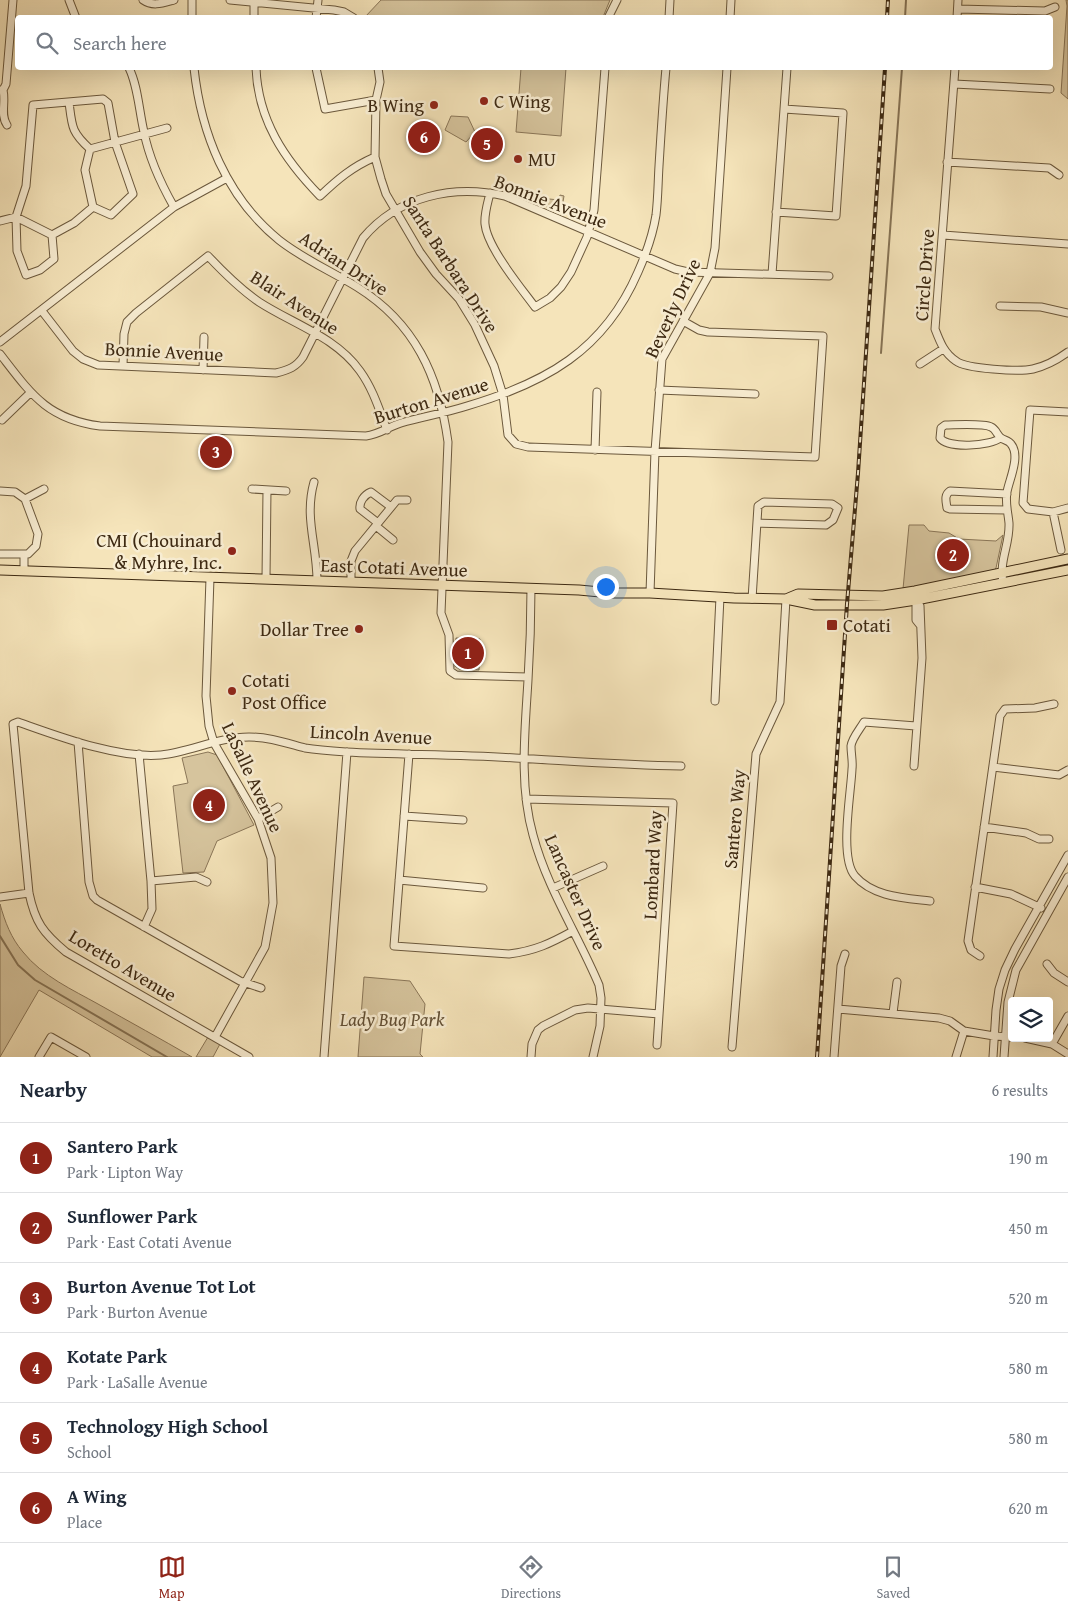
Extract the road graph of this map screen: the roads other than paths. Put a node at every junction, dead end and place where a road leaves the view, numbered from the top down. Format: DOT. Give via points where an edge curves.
graph roads {
  1 [pos="13,0"];
  2 [pos="69,0"];
  3 [pos="143,0"];
  4 [pos="174,0"];
  5 [pos="192,0"];
  6 [pos="230,0"];
  7 [pos="318,0"];
  8 [pos="616,0"];
  9 [pos="670,0"];
  10 [pos="731,0"];
  11 [pos="958,0"];
  12 [pos="254,3"];
  13 [pos="1055,7"];
  14 [pos="958,8"];
  15 [pos="317,9"];
  16 [pos="75,15"];
  17 [pos="192,15"];
  18 [pos="254,15"];
  19 [pos="316,15"];
  20 [pos="349,15"];
  21 [pos="609,15"];
  22 [pos="669,15"];
  23 [pos="730,15"];
  24 [pos="957,15"];
  25 [pos="130,70"];
  26 [pos="194,70"];
  27 [pos="256,70"];
  28 [pos="316,70"];
  29 [pos="378,70"];
  30 [pos="605,70"];
  31 [pos="666,70"];
  32 [pos="727,70"];
  33 [pos="787,70"];
  34 [pos="955,70"];
  35 [pos="954,84"];
  36 [pos="1050,89"];
  37 [pos="1,90"];
  38 [pos="376,100"];
  39 [pos="69,102"];
  40 [pos="784,109"];
  41 [pos="7,125"];
  42 [pos="167,128"];
  43 [pos="144,134"];
  44 [pos="115,142"];
  45 [pos="90,149"];
  46 [pos="375,157"];
  47 [pos="947,162"];
  48 [pos="1060,175"];
  49 [pos="226,178"];
  50 [pos="490,192"];
  51 [pos="174,207"];
  52 [pos="93,208"];
  53 [pos="396,211"];
  54 [pos="776,212"];
  55 [pos="16,218"];
  56 [pos="0,221"];
  57 [pos="589,231"];
  58 [pos="52,234"];
  59 [pos="943,236"];
  60 [pos="1068,244"];
  61 [pos="645,256"];
  62 [pos="710,273"];
  63 [pos="772,274"];
  64 [pos="829,276"];
  65 [pos="342,279"];
  66 [pos="1000,306"];
  67 [pos="42,311"];
  68 [pos="1068,313"];
  69 [pos="683,321"];
  70 [pos="315,334"];
  71 [pos="204,337"];
  72 [pos="0,342"];
  73 [pos="943,349"];
  74 [pos="1068,352"];
  75 [pos="0,354"];
  76 [pos="920,364"];
  77 [pos="123,366"];
  78 [pos="203,370"];
  79 [pos="659,390"];
  80 [pos="30,392"];
  81 [pos="598,392"];
  82 [pos="755,394"];
  83 [pos="502,396"];
  84 [pos="1068,412"];
  85 [pos="444,413"];
  86 [pos="2,420"];
  87 [pos="387,430"];
  88 [pos="1000,438"];
  89 [pos="595,450"];
  90 [pos="655,451"];
  91 [pos="314,482"];
  92 [pos="44,489"];
  93 [pos="252,489"];
  94 [pos="267,490"];
  95 [pos="0,491"];
  96 [pos="286,491"];
  97 [pos="1007,494"];
  98 [pos="25,499"];
  99 [pos="407,500"];
  100 [pos="391,507"];
  101 [pos="1068,508"];
  102 [pos="1006,510"];
  103 [pos="1053,512"];
  104 [pos="757,523"];
  105 [pos="377,524"];
  106 [pos="393,540"];
  107 [pos="1061,550"];
  108 [pos="0,554"];
  109 [pos="24,554"];
  110 [pos="1068,560"];
  111 [pos="0,570"];
  112 [pos="1068,570"];
  113 [pos="24,571"];
  114 [pos="1001,573"];
  115 [pos="210,578"];
  116 [pos="266,579"];
  117 [pos="317,581"];
  118 [pos="351,582"];
  119 [pos="1003,583"];
  120 [pos="443,585"];
  121 [pos="531,588"];
  122 [pos="650,593"];
  123 [pos="916,596"];
  124 [pos="720,598"];
  125 [pos="752,599"];
  126 [pos="786,599"];
  127 [pos="528,677"];
  128 [pos="715,701"];
  129 [pos="1054,704"];
  130 [pos="13,724"];
  131 [pos="916,726"];
  132 [pos="78,742"];
  133 [pos="214,743"];
  134 [pos="347,752"];
  135 [pos="139,754"];
  136 [pos="409,754"];
  137 [pos="524,758"];
  138 [pos="681,766"];
  139 [pos="914,766"];
  140 [pos="993,767"];
  141 [pos="1068,770"];
  142 [pos="526,799"];
  143 [pos="278,807"];
  144 [pos="404,816"];
  145 [pos="258,819"];
  146 [pos="463,820"];
  147 [pos="984,826"];
  148 [pos="1049,838"];
  149 [pos="1068,855"];
  150 [pos="603,866"];
  151 [pos="1068,878"];
  152 [pos="399,880"];
  153 [pos="152,881"];
  154 [pos="207,882"];
  155 [pos="975,887"];
  156 [pos="483,888"];
  157 [pos="553,888"];
  158 [pos="28,893"];
  159 [pos="0,897"];
  160 [pos="930,901"];
  161 [pos="1038,907"];
  162 [pos="1048,912"];
  163 [pos="144,926"];
  164 [pos="573,932"];
  165 [pos="845,954"];
  166 [pos="980,956"];
  167 [pos="1048,964"];
  168 [pos="897,982"];
  169 [pos="1068,982"];
  170 [pos="246,984"];
  171 [pos="262,988"];
  172 [pos="1009,997"];
  173 [pos="601,1008"];
  174 [pos="838,1009"];
  175 [pos="659,1014"];
  176 [pos="893,1014"];
  177 [pos="1068,1016"];
  178 [pos="964,1031"];
  179 [pos="994,1036"];
  180 [pos="1008,1037"];
  181 [pos="215,1038"];
  182 [pos="1043,1042"];
  183 [pos="657,1044"];
  184 [pos="1052,1044"];
  185 [pos="732,1047"];
  186 [pos="1068,1054"];
  187 [pos="40,1057"];
  188 [pos="86,1057"];
  189 [pos="250,1057"];
  190 [pos="324,1057"];
  191 [pos="531,1057"];
  192 [pos="593,1057"];
  193 [pos="834,1057"];
  194 [pos="956,1057"];
  195 [pos="993,1057"];
  196 [pos="1004,1057"];
  1 -- 37 [label="street" via="7,76"];
  2 -- 16 [label="street"];
  3 -- 4 [label="street" via="149,5"];
  5 -- 17 [label="street"];
  6 -- 12 [label="street"];
  7 -- 15 [label="street"];
  8 -- 21 [label="street"];
  9 -- 22 [label="street"];
  10 -- 23 [label="street"];
  11 -- 14 [label="street"];
  12 -- 15 [label="street"];
  12 -- 18 [label="street"];
  13 -- 14 [label="street" via="1045,12"];
  14 -- 24 [label="street"];
  15 -- 19 [label="street"];
  15 -- 20 [label="street"];
  25 -- 43 [label="street"];
  26 -- 49 [label="street, Adrian Drive" via="203,120"];
  27 -- 46 [label="street" via="260,97 272,132 295,170 320,196 338,178"];
  28 -- 38 [label="street" via="325,109"];
  29 -- 38 [label="street, Santa Barbara Drive" via="380,82"];
  30 -- 57 [label="street" via="594,210"];
  31 -- 61 [label="street, Burton Avenue" via="656,215"];
  32 -- 62 [label="street, Beverly Drive" via="715,248"];
  33 -- 40 [label="street"];
  34 -- 35 [label="street, Circle Drive"];
  35 -- 36 [label="street"];
  35 -- 47 [label="street, Circle Drive"];
  37 -- 41 [label="street" via="5,98 3,114"];
  38 -- 46 [label="street, Santa Barbara Drive"];
  39 -- 44 [label="street" via="103,99 108,103"];
  39 -- 45 [label="street" via="72,129"];
  39 -- 55 [label="street" via="33,105 26,186"];
  40 -- 54 [label="street"];
  40 -- 54 [label="street" via="843,113 836,216"];
  42 -- 43 [label="street"];
  43 -- 44 [label="street"];
  43 -- 51 [label="street" via="156,172"];
  44 -- 45 [label="street"];
  44 -- 52 [label="street" via="134,194 111,215"];
  45 -- 52 [label="street" via="85,170"];
  46 -- 53 [label="street, Santa Barbara Drive"];
  47 -- 48 [label="street" via="1049,168"];
  47 -- 59 [label="street, Circle Drive"];
  49 -- 51 [label="street"];
  49 -- 65 [label="street, Adrian Drive" via="255,216 278,239"];
  50 -- 53 [label="street, Bonnie Avenue" via="464,190 438,194"];
  50 -- 57 [label="street, Bonnie Avenue"];
  50 -- 57 [label="street" via="485,222 487,234 535,307 561,287"];
  51 -- 67 [label="street"];
  52 -- 58 [label="street"];
  53 -- 65 [label="street, Bonnie Avenue" via="371,228 363,238"];
  53 -- 83 [label="street, Santa Barbara Drive" via="420,252 459,299 475,325 494,366"];
  54 -- 63 [label="street"];
  55 -- 56 [label="street"];
  55 -- 58 [label="street"];
  55 -- 58 [label="street" via="17,252 26,275 40,270 54,259"];
  57 -- 61 [label="street, Bonnie Avenue"];
  59 -- 60 [label="street"];
  59 -- 73 [label="street, Circle Drive" via="935,329"];
  61 -- 62 [label="street, Bonnie Avenue" via="675,269"];
  61 -- 83 [label="street, Burton Avenue" via="621,307 589,345 560,367"];
  62 -- 63 [label="street, Bonnie Avenue"];
  62 -- 69 [label="street, Beverly Drive"];
  63 -- 64 [label="street, Bonnie Avenue"];
  65 -- 70 [label="street, Bonnie Avenue"];
  65 -- 85 [label="street, Adrian Drive" via="369,295 406,331 434,380"];
  66 -- 68 [label="street" via="1041,307"];
  67 -- 72 [label="street"];
  67 -- 77 [label="street, Bonnie Avenue" via="83,359 98,365"];
  69 -- 79 [label="street, Beverly Drive" via="662,359"];
  69 -- 90 [label="street, Santa Barbara Drive" via="708,332 823,336 815,457"];
  70 -- 77 [label="street, Blair Avenue" via="258,301 208,256 127,322"];
  70 -- 78 [label="street, Bonnie Avenue" via="297,365 288,370 276,373"];
  70 -- 87 [label="street, Blair Avenue" via="340,350 359,370 372,391"];
  71 -- 78 [label="street"];
  73 -- 74 [label="street" via="957,362 974,368 1030,370 1050,364"];
  73 -- 76 [label="street"];
  75 -- 80 [label="street, Burton Avenue"];
  77 -- 78 [label="street, Bonnie Avenue"];
  79 -- 82 [label="street"];
  79 -- 90 [label="street, Beverly Drive"];
  80 -- 86 [label="street"];
  80 -- 87 [label="street, Burton Avenue" via="61,415 100,426 366,436"];
  81 -- 89 [label="street"];
  83 -- 85 [label="street, Burton Avenue"];
  83 -- 89 [label="street, Santa Barbara Drive" via="508,434 516,444"];
  84 -- 103 [label="street" via="1030,410 1022,503 1028,509"];
  85 -- 87 [label="street, Burton Avenue" via="398,424"];
  85 -- 120 [label="street, Adrian Drive" via="448,442"];
  88 -- 88 [label="street" via="995,429 987,426 945,425 940,432 940,438 950,444 996,442"];
  88 -- 97 [label="street" via="1010,443 1013,449 1014,467"];
  89 -- 90 [label="street, Santa Barbara Drive"];
  90 -- 122 [label="street, Beverly Drive"];
  91 -- 117 [label="street" via="309,516"];
  92 -- 98 [label="street"];
  93 -- 94 [label="street"];
  94 -- 96 [label="street"];
  94 -- 116 [label="street"];
  95 -- 98 [label="street" via="16,492"];
  97 -- 102 [label="street"];
  97 -- 102 [label="street" via="950,491 946,498 947,508"];
  98 -- 109 [label="street" via="38,534 34,549"];
  99 -- 100 [label="street" via="397,500"];
  100 -- 105 [label="street"];
  100 -- 105 [label="street" via="372,492 361,500 360,509"];
  101 -- 103 [label="street"];
  102 -- 114 [label="street" via="1007,541"];
  103 -- 107 [label="street"];
  104 -- 104 [label="street" via="758,506 764,502 832,504 838,508 833,520 826,525"];
  104 -- 125 [label="street"];
  105 -- 106 [label="street"];
  105 -- 118 [label="street" via="352,557"];
  108 -- 109 [label="street"];
  109 -- 113 [label="street"];
  110 -- 114 [label="main road, East Cotati Avenue"];
  111 -- 113 [label="main road, East Cotati Avenue"];
  112 -- 119 [label="main road, East Cotati Avenue"];
  113 -- 115 [label="main road, East Cotati Avenue"];
  114 -- 119 [label="street"];
  114 -- 123 [label="main road, East Cotati Avenue"];
  115 -- 116 [label="main road, East Cotati Avenue"];
  115 -- 133 [label="street, LaSalle Avenue" via="206,696"];
  116 -- 117 [label="main road, East Cotati Avenue"];
  117 -- 118 [label="main road, East Cotati Avenue"];
  118 -- 120 [label="main road, East Cotati Avenue"];
  119 -- 123 [label="main road, East Cotati Avenue"];
  120 -- 121 [label="main road, East Cotati Avenue"];
  120 -- 127 [label="street, Adrian Drive" via="441,613 449,630 449,667 453,674"];
  121 -- 122 [label="main road, East Cotati Avenue"];
  121 -- 127 [label="street, Lancaster Drive"];
  122 -- 124 [label="main road, East Cotati Avenue"];
  123 -- 126 [label="main road, East Cotati Avenue" via="883,605 815,605"];
  123 -- 131 [label="street" via="920,606 922,658"];
  124 -- 125 [label="main road, East Cotati Avenue"];
  124 -- 128 [label="street"];
  125 -- 126 [label="main road, East Cotati Avenue"];
  126 -- 185 [label="street, Santero Way" via="780,702 756,754"];
  127 -- 137 [label="street, Lancaster Drive"];
  129 -- 140 [label="street" via="1005,709 1000,716"];
  130 -- 132 [label="street, Lincoln Avenue" via="18,722"];
  130 -- 158 [label="street, Loretto Avenue"];
  131 -- 139 [label="street"];
  131 -- 160 [label="street" via="864,722 851,745 847,845 850,868 871,889"];
  132 -- 135 [label="street, Lincoln Avenue"];
  132 -- 163 [label="street" via="91,890 97,900"];
  133 -- 134 [label="street, Lincoln Avenue" via="234,738 258,738"];
  133 -- 135 [label="street, Lincoln Avenue" via="160,755"];
  133 -- 145 [label="street, LaSalle Avenue"];
  134 -- 136 [label="street, Lincoln Avenue"];
  134 -- 190 [label="street"];
  135 -- 153 [label="street"];
  136 -- 137 [label="street, Lincoln Avenue"];
  136 -- 144 [label="street"];
  137 -- 138 [label="street, Lincoln Avenue"];
  137 -- 142 [label="street, Lancaster Drive"];
  140 -- 141 [label="street" via="1059,775"];
  140 -- 147 [label="street"];
  142 -- 157 [label="street, Lancaster Drive" via="532,834"];
  142 -- 175 [label="street, Lombard Way" via="673,803"];
  143 -- 145 [label="street"];
  144 -- 146 [label="street"];
  144 -- 152 [label="street"];
  145 -- 170 [label="street, LaSalle Avenue" via="271,858 273,903 265,946"];
  147 -- 148 [label="street" via="1026,833 1039,839"];
  147 -- 155 [label="street"];
  149 -- 161 [label="street"];
  150 -- 157 [label="street"];
  151 -- 162 [label="street"];
  152 -- 156 [label="street"];
  152 -- 164 [label="street" via="394,946 510,954 544,947"];
  153 -- 154 [label="street" via="196,877"];
  153 -- 163 [label="street" via="152,909"];
  155 -- 161 [label="street" via="1011,894"];
  155 -- 166 [label="street" via="968,941 971,950"];
  157 -- 164 [label="street, Lancaster Drive"];
  158 -- 159 [label="street"];
  158 -- 181 [label="street, Loretto Avenue" via="33,912 50,940"];
  161 -- 162 [label="street"];
  161 -- 179 [label="street" via="1006,970 997,1003"];
  162 -- 172 [label="street" via="1016,970"];
  163 -- 170 [label="street"];
  164 -- 173 [label="street, Lancaster Drive" via="599,985"];
  165 -- 174 [label="street"];
  167 -- 169 [label="street" via="1054,973"];
  168 -- 176 [label="street"];
  170 -- 171 [label="street"];
  170 -- 181 [label="street, LaSalle Avenue"];
  173 -- 175 [label="street"];
  173 -- 191 [label="street" via="575,1010 543,1026 534,1035"];
  173 -- 192 [label="street, Lancaster Drive"];
  174 -- 176 [label="street"];
  174 -- 193 [label="street"];
  175 -- 183 [label="street, Lombard Way"];
  176 -- 178 [label="street" via="939,1018"];
  177 -- 184 [label="street"];
  178 -- 179 [label="street"];
  178 -- 194 [label="street"];
  179 -- 180 [label="street"];
  179 -- 195 [label="street"];
  180 -- 196 [label="street"];
  181 -- 189 [label="street, Loretto Avenue"];
  182 -- 184 [label="street"];
  184 -- 186 [label="street"];
  187 -- 188 [label="street" via="51,1037"];
}
